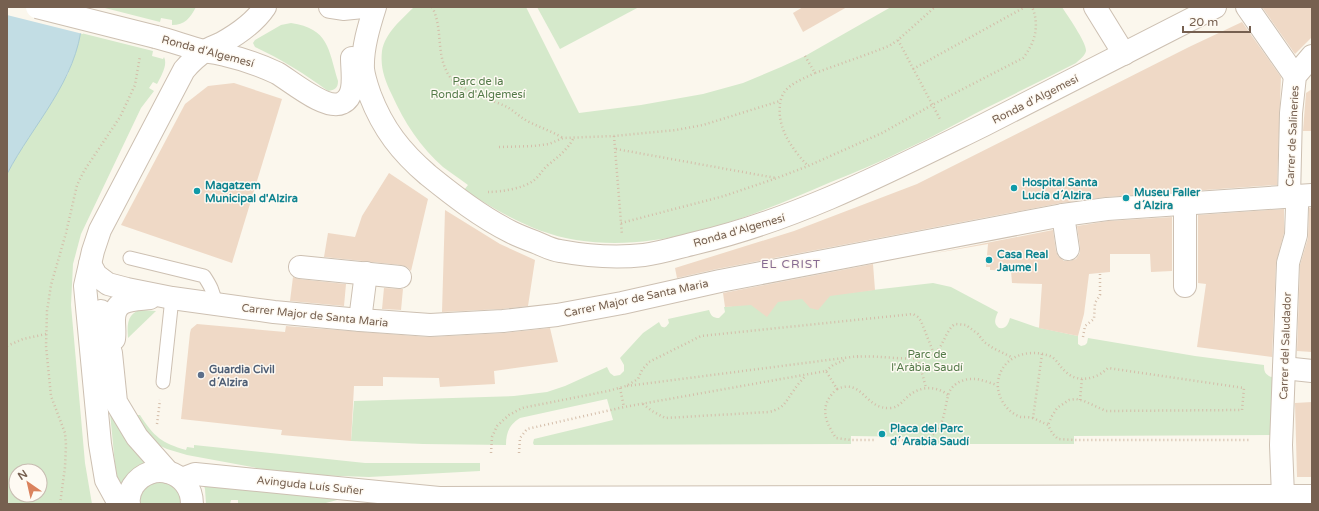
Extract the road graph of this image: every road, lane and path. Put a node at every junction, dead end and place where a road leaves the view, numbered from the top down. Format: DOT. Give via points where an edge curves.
graph roads {
  1 [pos="37,7"];
  2 [pos="250,7"];
  3 [pos="265,7"];
  4 [pos="330,7"];
  5 [pos="366,7"];
  6 [pos="432,7"];
  7 [pos="935,7"];
  8 [pos="1025,7"];
  9 [pos="1032,7"];
  10 [pos="1095,7"];
  11 [pos="1215,7"];
  12 [pos="1247,7"];
  13 [pos="156,37"];
  14 [pos="898,40"];
  15 [pos="205,51"];
  16 [pos="1124,54"];
  17 [pos="805,56"];
  18 [pos="1312,56"];
  19 [pos="913,69"];
  20 [pos="815,73"];
  21 [pos="1295,76"];
  22 [pos="780,101"];
  23 [pos="932,104"];
  24 [pos="942,123"];
  25 [pos="614,136"];
  26 [pos="564,138"];
  27 [pos="573,139"];
  28 [pos="499,147"];
  29 [pos="616,149"];
  30 [pos="808,166"];
  31 [pos="777,178"];
  32 [pos="481,191"];
  33 [pos="1299,196"];
  34 [pos="1185,204"];
  35 [pos="1063,215"];
  36 [pos="621,223"];
  37 [pos="622,234"];
  38 [pos="1068,249"];
  39 [pos="130,258"];
  40 [pos="300,266"];
  41 [pos="93,270"];
  42 [pos="366,273"];
  43 [pos="1100,273"];
  44 [pos="400,278"];
  45 [pos="1185,286"];
  46 [pos="170,298"];
  47 [pos="215,303"];
  48 [pos="360,320"];
  49 [pos="46,334"];
  50 [pos="1083,337"];
  51 [pos="7,346"];
  52 [pos="111,353"];
  53 [pos="934,354"];
  54 [pos="1042,354"];
  55 [pos="859,356"];
  56 [pos="918,358"];
  57 [pos="1013,358"];
  58 [pos="1284,368"];
  59 [pos="826,371"];
  60 [pos="1312,371"];
  61 [pos="807,374"];
  62 [pos="1082,378"];
  63 [pos="163,382"];
  64 [pos="997,385"];
  65 [pos="626,386"];
  66 [pos="620,388"];
  67 [pos="926,388"];
  68 [pos="837,389"];
  69 [pos="948,395"];
  70 [pos="1080,400"];
  71 [pos="643,404"];
  72 [pos="624,407"];
  73 [pos="1034,418"];
  74 [pos="1048,425"];
  75 [pos="156,429"];
  76 [pos="874,440"];
  77 [pos="890,440"];
  78 [pos="1251,440"];
  79 [pos="491,453"];
  80 [pos="519,453"];
  81 [pos="175,475"];
  82 [pos="1312,496"];
  83 [pos="439,498"];
  84 [pos="1275,499"];
  85 [pos="896,500"];
  86 [pos="120,504"];
  87 [pos="129,504"];
  88 [pos="192,504"];
  89 [pos="402,504"];
  1 -- 13 [label="street, bridge"];
  2 -- 13 [label="street" via="225,25 203,34 191,37"];
  3 -- 15 [label="street" via="248,25"];
  4 -- 5 [label="street" via="343,10"];
  5 -- 15 [label="street, Ronda d'Algemesí" via="355,25 352,90 347,99 337,105 326,103 277,73 252,62"];
  5 -- 16 [label="street, Ronda d'Algemesí" via="370,22 363,70 367,86 378,113 392,137 412,162 471,207 511,232 557,251 598,255 646,255 719,237 811,207 947,143"];
  6 -- 26 [label="path" via="439,27 441,57 447,73 455,82"];
  7 -- 14 [label="path"];
  8 -- 19 [label="path"];
  9 -- 23 [label="path" via="1035,14 1035,34 1029,50 1022,58"];
  10 -- 16 [label="street"];
  11 -- 16 [label="street, Ronda d'Algemesí"];
  12 -- 21 [label="street, Carrer de Salineries"];
  13 -- 15 [label="street, Ronda d'Algemesí"];
  14 -- 19 [label="path"];
  14 -- 20 [label="path"];
  15 -- 41 [label="street" via="184,70 100,230"];
  17 -- 20 [label="path"];
  18 -- 21 [label="street, Carrer de Salineries"];
  19 -- 23 [label="path"];
  20 -- 22 [label="path" via="785,91"];
  21 -- 33 [label="street, Carrer de Salineries" via="1291,113"];
  22 -- 25 [label="path" via="703,125"];
  22 -- 30 [label="path" via="779,114 782,126 792,147"];
  23 -- 24 [label="path"];
  23 -- 30 [label="path" via="882,133"];
  25 -- 27 [label="path"];
  25 -- 29 [label="path"];
  26 -- 27 [label="path"];
  26 -- 28 [label="path" via="549,144"];
  27 -- 32 [label="path" via="560,157 529,184 498,192"];
  29 -- 31 [label="path"];
  29 -- 36 [label="path"];
  30 -- 31 [label="path"];
  31 -- 36 [label="path" via="724,196"];
  33 -- 34 [label="street, Carrer Major de Santa Maria"];
  33 -- 58 [label="street, Carrer del Saludador" via="1296,234 1288,263"];
  34 -- 35 [label="street, Carrer Major de Santa Maria" via="1107,209"];
  34 -- 45 [label="street"];
  35 -- 38 [label="street"];
  35 -- 48 [label="street, Carrer Major de Santa Maria" via="731,279 622,303 503,322 430,325"];
  36 -- 37 [label="path"];
  39 -- 47 [label="lane" via="204,276 214,293"];
  40 -- 42 [label="street"];
  41 -- 46 [label="street" via="108,284"];
  41 -- 52 [label="street" via="103,335"];
  41 -- 86 [label="street" via="85,286 100,444 106,480"];
  42 -- 44 [label="street"];
  42 -- 48 [label="street"];
  43 -- 50 [label="path" via="1100,295 1095,303 1094,319 1085,326"];
  46 -- 47 [label="street, Carrer Major de Santa Maria"];
  46 -- 52 [label="street" via="126,300 118,307 114,319 115,334"];
  46 -- 63 [label="lane"];
  47 -- 48 [label="street, Carrer Major de Santa Maria" via="274,312"];
  49 -- 51 [label="path"];
  52 -- 81 [label="street" via="116,402 136,437"];
  53 -- 56 [label="path"];
  53 -- 57 [label="path" via="955,324 966,325 984,342"];
  53 -- 65 [label="path" via="921,321 913,314 861,318 701,336 649,362 638,378"];
  54 -- 57 [label="path" via="1026,354"];
  54 -- 62 [label="path" via="1056,359 1065,372"];
  54 -- 73 [label="path"];
  55 -- 56 [label="path"];
  55 -- 59 [label="path" via="842,360"];
  55 -- 65 [label="path"];
  56 -- 67 [label="path"];
  57 -- 64 [label="path" via="1002,367"];
  58 -- 60 [label="street"];
  58 -- 84 [label="street, Carrer del Saludador" via="1282,460"];
  59 -- 61 [label="path"];
  59 -- 68 [label="path"];
  61 -- 71 [label="path"];
  61 -- 71 [label="path" via="785,404 778,410 769,412 665,418"];
  62 -- 70 [label="path"];
  62 -- 70 [label="path" via="1094,378 1108,368 1229,385 1244,388 1243,402 1242,410 1106,411"];
  63 -- 75 [label="path"];
  64 -- 69 [label="path" via="973,379 962,380"];
  64 -- 73 [label="path" via="1007,408 1021,416"];
  65 -- 66 [label="path"];
  66 -- 72 [label="path"];
  66 -- 79 [label="path" via="522,408 497,426 492,437"];
  67 -- 68 [label="path" via="910,394 896,408 877,406 854,387 845,386"];
  67 -- 69 [label="path" via="938,388"];
  68 -- 76 [label="path" via="830,395 825,406 826,419 836,438"];
  69 -- 77 [label="path" via="942,421 932,435 919,440"];
  70 -- 74 [label="path" via="1069,400 1058,408"];
  71 -- 72 [label="path"];
  72 -- 80 [label="path" via="527,429 520,438"];
  73 -- 74 [label="path"];
  74 -- 78 [label="path" via="1058,439"];
  81 -- 83 [label="street, Avinguda Luís Suñer" via="195,474"];
  81 -- 87 [label="street, Avinguda Luís Suñer" via="158,471 147,473 137,480 131,490"];
  81 -- 88 [label="street" via="189,488"];
  82 -- 84 [label="street, Avinguda Luís Suñer"];
  83 -- 85 [label="street, Avinguda Luís Suñer"];
  83 -- 89 [label="street, Avinguda Luís Suñer"];
  84 -- 85 [label="street, Avinguda Luís Suñer"];
}
